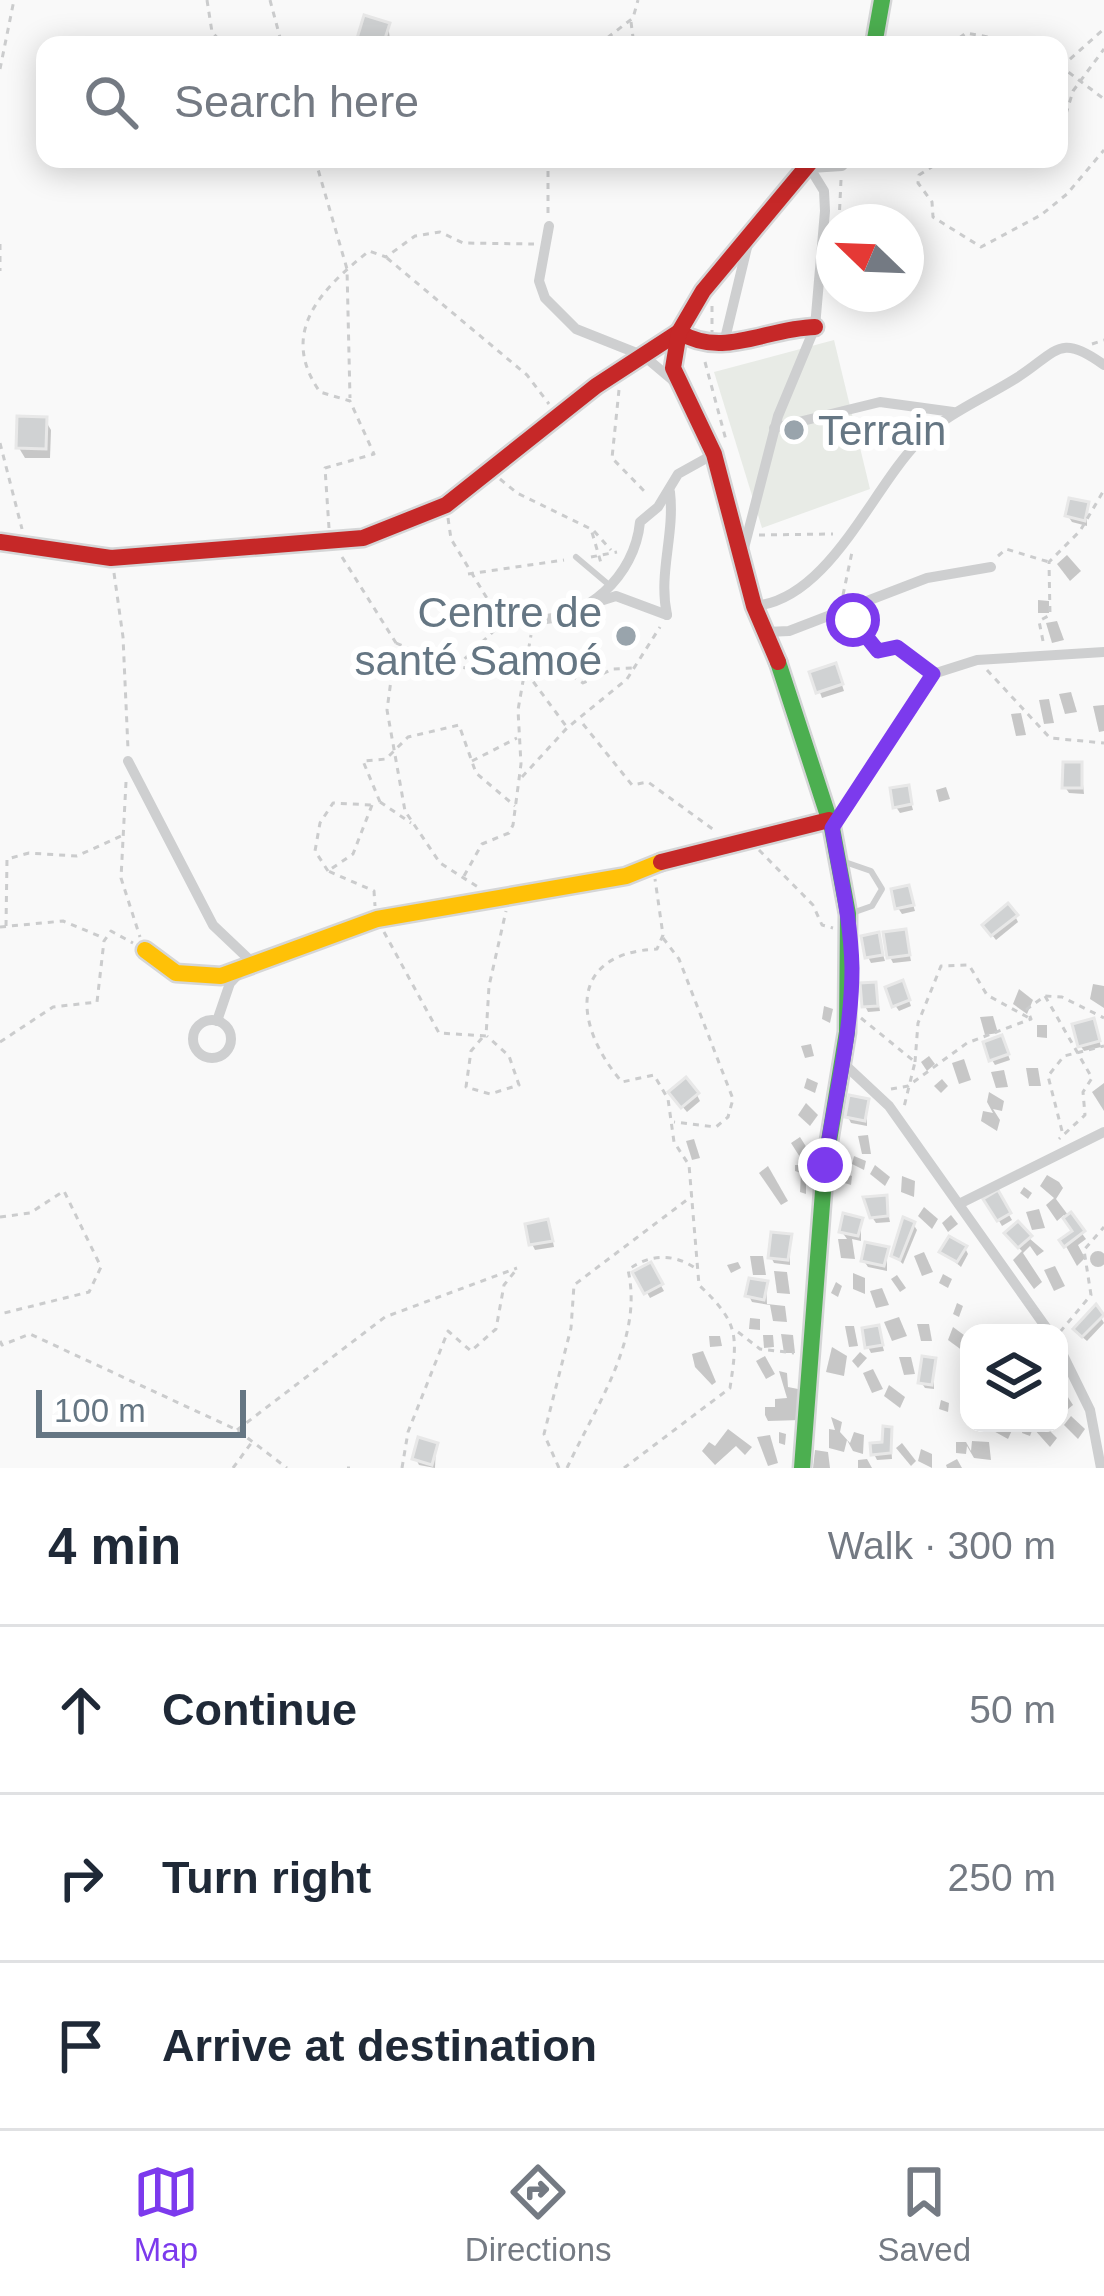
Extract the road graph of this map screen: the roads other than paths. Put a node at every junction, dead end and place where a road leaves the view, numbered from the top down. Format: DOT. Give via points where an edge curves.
graph roads {
  1 [pos="882,0"];
  2 [pos="876,36"];
  3 [pos="808,168"];
  4 [pos="813,168"];
  5 [pos="549,226"];
  6 [pos="749,236"];
  7 [pos="815,328"];
  8 [pos="679,332"];
  9 [pos="719,347"];
  10 [pos="636,361"];
  11 [pos="1104,365"];
  12 [pos="679,386"];
  13 [pos="955,412"];
  14 [pos="775,428"];
  15 [pos="720,447"];
  16 [pos="669,488"];
  17 [pos="0,542"];
  18 [pos="747,544"];
  19 [pos="576,557"];
  20 [pos="991,567"];
  21 [pos="606,580"];
  22 [pos="596,602"];
  23 [pos="754,606"];
  24 [pos="532,620"];
  25 [pos="767,632"];
  26 [pos="1104,652"];
  27 [pos="128,760"];
  28 [pos="831,824"];
  29 [pos="840,861"];
  30 [pos="848,914"];
  31 [pos="145,950"];
  32 [pos="247,967"];
  33 [pos="217,1021"];
  34 [pos="844,1064"];
  35 [pos="1104,1132"];
  36 [pos="958,1204"];
  37 [pos="1044,1324"];
  38 [pos="1068,1366"];
  39 [pos="802,1468"];
  40 [pos="1101,1468"];
  1 -- 2 [label="street"];
  3 -- 6 [label="street"];
  4 -- 7 [label="street" via="825,212"];
  5 -- 10 [label="street" via="539,281 544,298 576,329"];
  6 -- 8 [label="street"];
  6 -- 9 [label="street"];
  7 -- 9 [label="street" via="774,329"];
  7 -- 14 [label="street"];
  8 -- 9 [label="street" via="700,347"];
  8 -- 10 [label="street"];
  8 -- 12 [label="street"];
  10 -- 12 [label="street"];
  10 -- 17 [label="street" via="446,505 394,528 330,541 111,558"];
  11 -- 13 [label="street" via="1079,348 1054,349"];
  12 -- 15 [label="street"];
  13 -- 14 [label="street" via="880,402"];
  13 -- 23 [label="street" via="916,444 856,529 797,587"];
  14 -- 18 [label="street"];
  15 -- 16 [label="street"];
  15 -- 18 [label="street"];
  16 -- 21 [label="street" via="640,522 636,548"];
  16 -- 22 [label="street" via="667,615 616,596"];
  18 -- 23 [label="street"];
  19 -- 21 [label="lane"];
  20 -- 25 [label="street" via="927,578 789,631"];
  21 -- 22 [label="street"];
  22 -- 24 [label="street" via="567,617"];
  23 -- 25 [label="street"];
  25 -- 28 [label="street"];
  26 -- 28 [label="street" via="977,660 933,674"];
  27 -- 32 [label="street" via="213,925"];
  28 -- 29 [label="street"];
  28 -- 32 [label="street" via="730,842 566,888 377,920"];
  29 -- 30 [label="street"];
  29 -- 30 [label="lane" via="871,871 881,889 872,906"];
  30 -- 34 [label="street"];
  31 -- 32 [label="street" via="190,977"];
  32 -- 33 [label="street" via="230,982"];
  34 -- 36 [label="street" via="877,1091"];
  34 -- 39 [label="street" via="825,1165"];
  35 -- 36 [label="street"];
  36 -- 37 [label="street"];
  38 -- 40 [label="street" via="1090,1410"];
}
